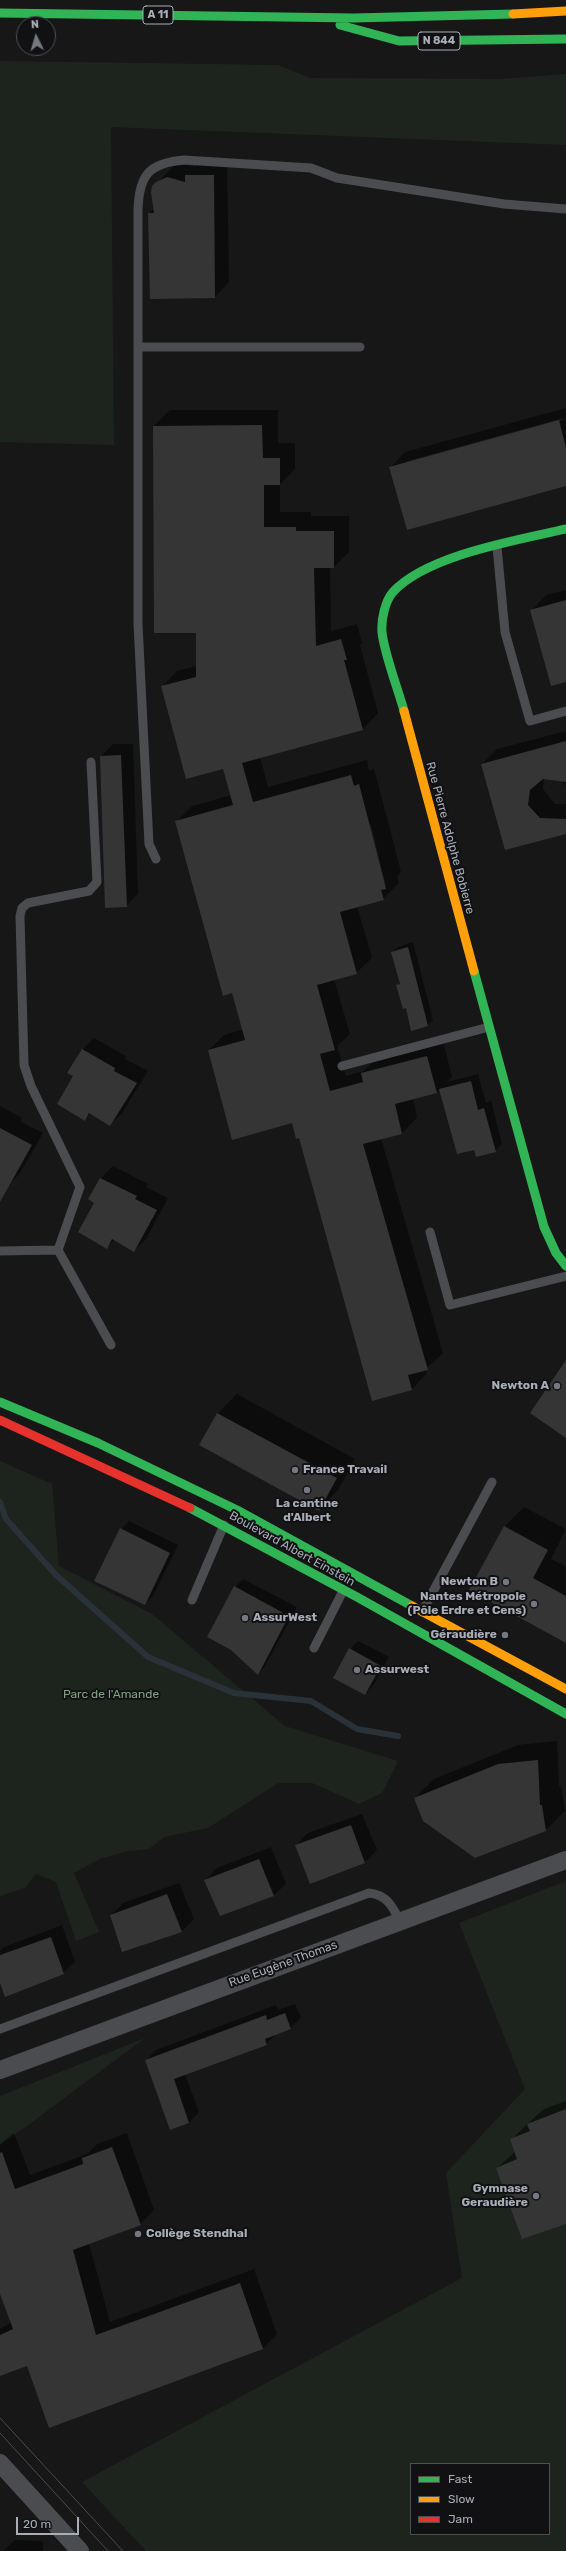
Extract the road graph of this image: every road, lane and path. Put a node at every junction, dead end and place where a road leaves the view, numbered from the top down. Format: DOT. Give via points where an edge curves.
graph roads {
  1 [pos="566,11"];
  2 [pos="0,13"];
  3 [pos="316,18"];
  4 [pos="566,39"];
  5 [pos="566,208"];
  6 [pos="138,347"];
  7 [pos="360,347"];
  8 [pos="566,529"];
  9 [pos="497,547"];
  10 [pos="566,711"];
  11 [pos="91,762"];
  12 [pos="156,859"];
  13 [pos="489,1027"];
  14 [pos="342,1066"];
  15 [pos="430,1232"];
  16 [pos="58,1250"];
  17 [pos="0,1251"];
  18 [pos="566,1266"];
  19 [pos="566,1276"];
  20 [pos="111,1345"];
  21 [pos="0,1402"];
  22 [pos="0,1420"];
  23 [pos="492,1482"];
  24 [pos="224,1526"];
  25 [pos="344,1591"];
  26 [pos="192,1600"];
  27 [pos="422,1612"];
  28 [pos="314,1648"];
  29 [pos="566,1689"];
  30 [pos="566,1714"];
  31 [pos="566,1860"];
  32 [pos="400,1921"];
  33 [pos="0,2029"];
  34 [pos="0,2070"];
  35 [pos="0,2463"];
  36 [pos="80,2551"];
  1 -- 3 [label="main road, A 11" via="435,17"];
  2 -- 3 [label="main road, A 11"];
  3 -- 4 [label="main road, N 844" via="399,41"];
  5 -- 6 [label="lane" via="504,204 337,178 311,168 184,160 165,162 145,176 138,196"];
  6 -- 7 [label="lane"];
  6 -- 12 [label="lane" via="138,624 149,844"];
  8 -- 9 [label="main road, Rue Pierre Adolphe Bobierre"];
  9 -- 10 [label="lane" via="504,632 530,721"];
  9 -- 13 [label="main road, Rue Pierre Adolphe Bobierre" via="431,565 409,577 393,593 383,613 382,632"];
  11 -- 16 [label="lane" via="97,882 89,891 28,903 22,908 20,916 24,1065 30,1086 80,1187"];
  13 -- 14 [label="lane"];
  13 -- 18 [label="main road, Rue Pierre Adolphe Bobierre" via="544,1227 556,1253"];
  15 -- 19 [label="lane" via="450,1305"];
  16 -- 17 [label="lane"];
  16 -- 20 [label="lane"];
  21 -- 27 [label="main road, Boulevard Albert Einstein" via="98,1443 237,1510"];
  22 -- 24 [label="main road, Boulevard Albert Einstein" via="90,1458"];
  23 -- 27 [label="lane"];
  24 -- 25 [label="main road, Boulevard Albert Einstein"];
  24 -- 26 [label="lane"];
  25 -- 28 [label="lane"];
  25 -- 30 [label="main road, Boulevard Albert Einstein"];
  27 -- 29 [label="main road, Boulevard Albert Einstein"];
  31 -- 32 [label="street, Rue Eugène Thomas"];
  32 -- 33 [label="lane" via="389,1901 380,1894 369,1893"];
  32 -- 34 [label="street, Rue Eugène Thomas"];
  35 -- 36 [label="street"];
}
